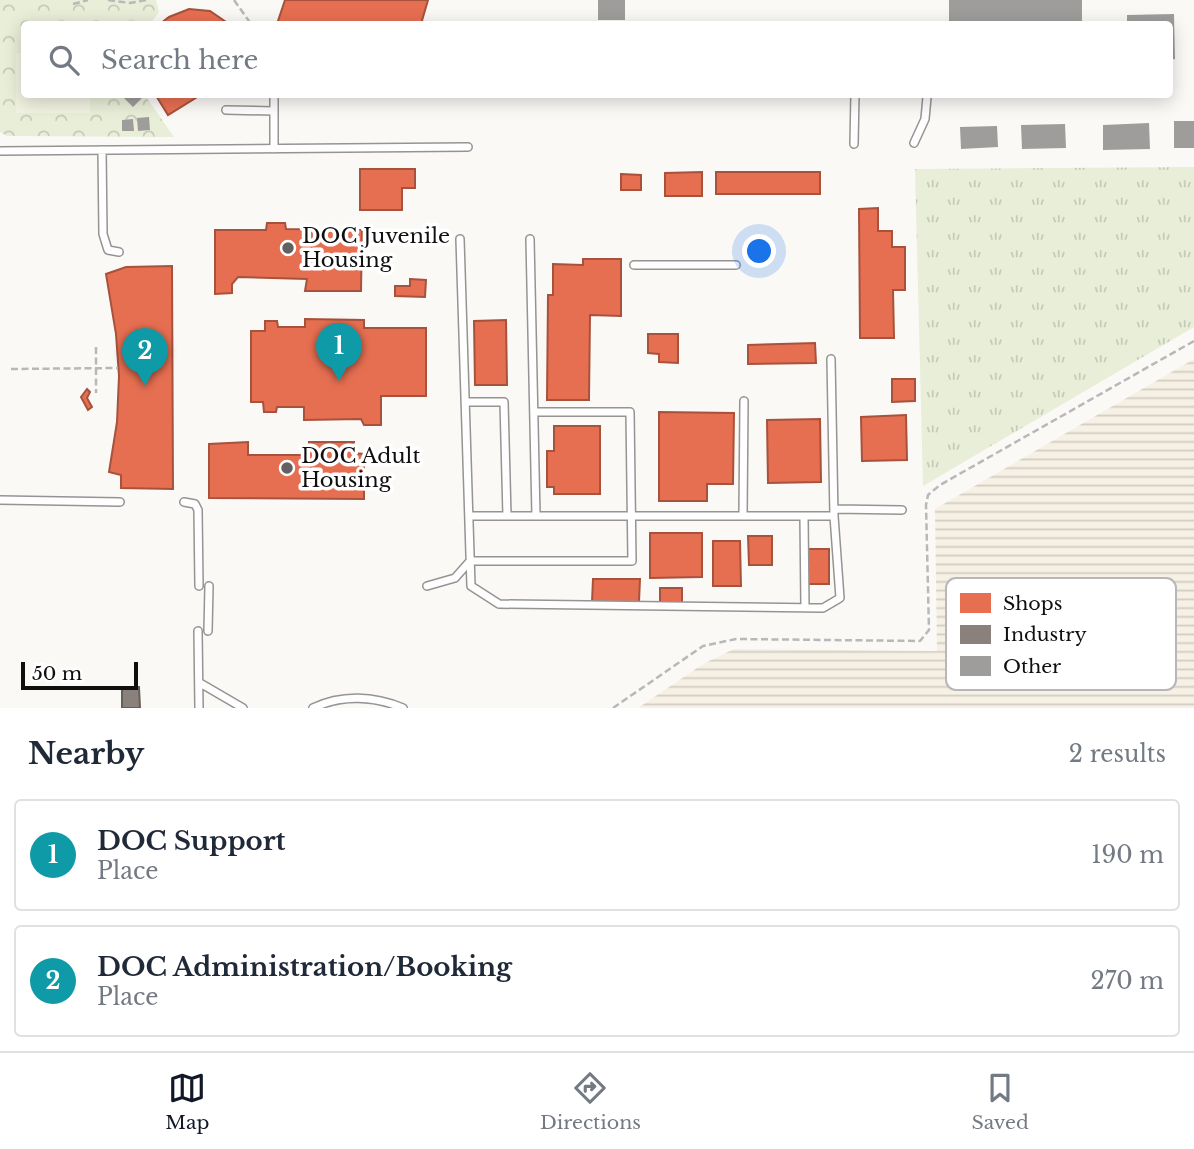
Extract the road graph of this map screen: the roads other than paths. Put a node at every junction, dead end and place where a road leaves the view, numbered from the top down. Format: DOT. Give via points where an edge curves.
graph roads {
  1 [pos="274,98"];
  2 [pos="855,98"];
  3 [pos="927,98"];
  4 [pos="226,110"];
  5 [pos="274,111"];
  6 [pos="914,143"];
  7 [pos="854,144"];
  8 [pos="468,147"];
  9 [pos="274,149"];
  10 [pos="102,150"];
  11 [pos="0,151"];
  12 [pos="460,239"];
  13 [pos="530,239"];
  14 [pos="119,252"];
  15 [pos="634,265"];
  16 [pos="736,265"];
  17 [pos="831,359"];
  18 [pos="744,401"];
  19 [pos="466,402"];
  20 [pos="534,412"];
  21 [pos="0,500"];
  22 [pos="120,502"];
  23 [pos="184,502"];
  24 [pos="902,510"];
  25 [pos="834,512"];
  26 [pos="469,516"];
  27 [pos="507,516"];
  28 [pos="536,516"];
  29 [pos="632,516"];
  30 [pos="743,516"];
  31 [pos="804,517"];
  32 [pos="470,561"];
  33 [pos="199,586"];
  34 [pos="208,586"];
  35 [pos="427,586"];
  36 [pos="805,608"];
  37 [pos="198,631"];
  38 [pos="208,631"];
  39 [pos="200,682"];
  40 [pos="199,708"];
  41 [pos="243,708"];
  42 [pos="313,708"];
  43 [pos="403,708"];
  1 -- 5 [label="lane"];
  2 -- 7 [label="lane"];
  3 -- 6 [label="lane" via="925,119"];
  4 -- 5 [label="lane"];
  5 -- 9 [label="lane"];
  8 -- 9 [label="lane"];
  9 -- 10 [label="lane"];
  10 -- 11 [label="lane"];
  10 -- 14 [label="lane" via="105,245"];
  12 -- 19 [label="lane"];
  13 -- 20 [label="lane"];
  15 -- 16 [label="lane"];
  17 -- 25 [label="lane"];
  18 -- 30 [label="lane"];
  19 -- 26 [label="lane"];
  19 -- 27 [label="lane" via="504,402"];
  20 -- 28 [label="lane"];
  20 -- 29 [label="lane" via="630,412"];
  21 -- 22 [label="lane"];
  23 -- 33 [label="lane" via="195,504 198,510"];
  24 -- 25 [label="lane"];
  25 -- 31 [label="lane"];
  25 -- 36 [label="lane" via="840,598 824,608"];
  26 -- 27 [label="lane"];
  26 -- 32 [label="lane"];
  27 -- 28 [label="lane"];
  28 -- 29 [label="lane"];
  29 -- 30 [label="lane"];
  29 -- 32 [label="lane" via="632,561"];
  30 -- 31 [label="lane"];
  31 -- 36 [label="lane"];
  32 -- 35 [label="lane" via="455,578"];
  32 -- 36 [label="lane" via="471,586 499,604"];
  34 -- 38 [label="lane"];
  37 -- 39 [label="lane"];
  39 -- 40 [label="lane"];
  39 -- 41 [label="lane"];
  42 -- 43 [label="lane" via="352,698 376,699"];
}
